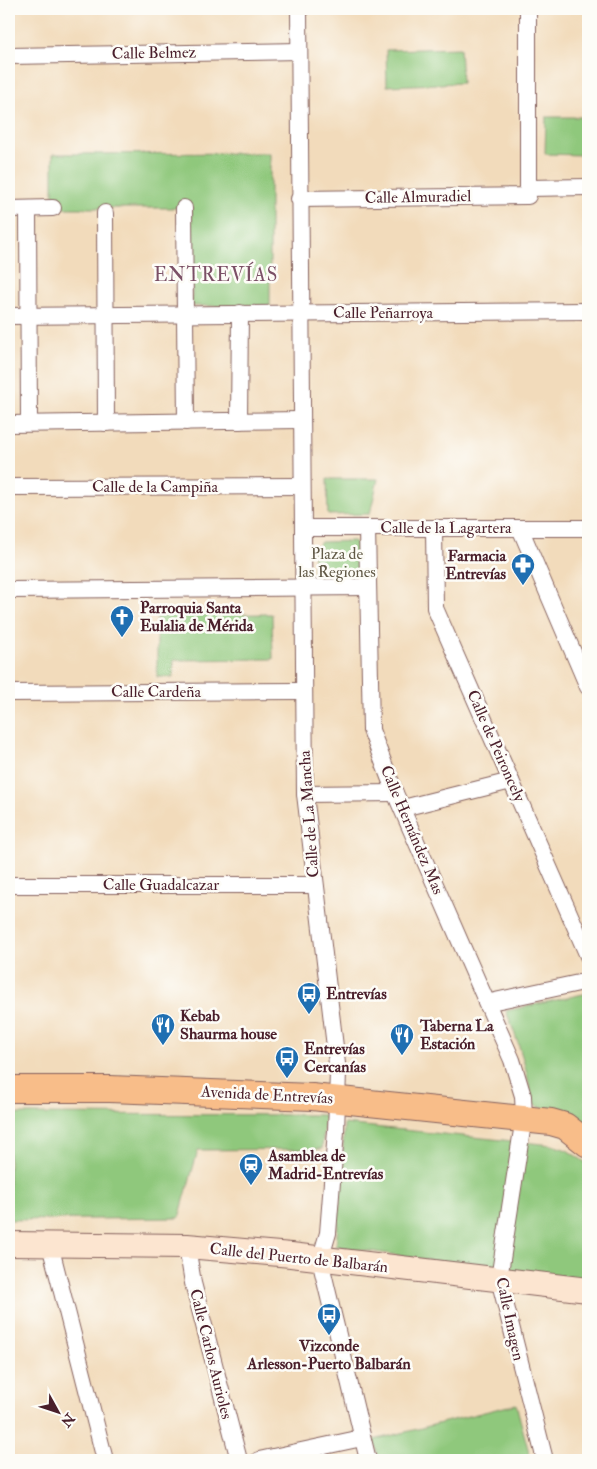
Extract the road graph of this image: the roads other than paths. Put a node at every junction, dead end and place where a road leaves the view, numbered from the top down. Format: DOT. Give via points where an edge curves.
graph roads {
  1 [pos="299,9"];
  2 [pos="528,9"];
  3 [pos="299,51"];
  4 [pos="9,56"];
  5 [pos="588,187"];
  6 [pos="528,188"];
  7 [pos="299,199"];
  8 [pos="53,208"];
  9 [pos="184,208"];
  10 [pos="28,209"];
  11 [pos="9,210"];
  12 [pos="106,212"];
  13 [pos="588,311"];
  14 [pos="240,313"];
  15 [pos="300,313"];
  16 [pos="186,314"];
  17 [pos="28,315"];
  18 [pos="106,315"];
  19 [pos="9,316"];
  20 [pos="300,420"];
  21 [pos="239,421"];
  22 [pos="186,422"];
  23 [pos="29,423"];
  24 [pos="106,423"];
  25 [pos="9,424"];
  26 [pos="301,486"];
  27 [pos="9,487"];
  28 [pos="303,528"];
  29 [pos="367,528"];
  30 [pos="434,528"];
  31 [pos="520,528"];
  32 [pos="588,528"];
  33 [pos="368,587"];
  34 [pos="303,588"];
  35 [pos="9,590"];
  36 [pos="588,688"];
  37 [pos="302,691"];
  38 [pos="9,693"];
  39 [pos="511,781"];
  40 [pos="395,793"];
  41 [pos="304,794"];
  42 [pos="403,808"];
  43 [pos="9,885"];
  44 [pos="314,885"];
  45 [pos="588,956"];
  46 [pos="588,981"];
  47 [pos="486,1004"];
  48 [pos="9,1089"];
  49 [pos="336,1098"];
  50 [pos="524,1117"];
  51 [pos="588,1144"];
  52 [pos="9,1244"];
  53 [pos="50,1245"];
  54 [pos="187,1246"];
  55 [pos="320,1260"];
  56 [pos="499,1279"];
  57 [pos="588,1290"];
  58 [pos="362,1438"];
  59 [pos="105,1460"];
  60 [pos="239,1460"];
  61 [pos="259,1460"];
  62 [pos="368,1460"];
  63 [pos="545,1460"];
  1 -- 3 [label="street, Calle de La Mancha"];
  2 -- 6 [label="street"];
  3 -- 4 [label="street, Calle Belmez"];
  3 -- 7 [label="street, Calle de La Mancha"];
  5 -- 6 [label="street, Calle Almuradiel"];
  6 -- 7 [label="street, Calle Almuradiel" via="528,196"];
  7 -- 15 [label="street, Calle de La Mancha"];
  8 -- 10 [label="street"];
  9 -- 16 [label="street"];
  10 -- 11 [label="street"];
  10 -- 17 [label="street"];
  12 -- 18 [label="street"];
  13 -- 15 [label="street, Calle Peñarroya"];
  14 -- 15 [label="street, Calle Peñarroya"];
  14 -- 16 [label="street, Calle Peñarroya"];
  14 -- 21 [label="street"];
  15 -- 20 [label="street, Calle de La Mancha"];
  16 -- 18 [label="street, Calle Peñarroya"];
  16 -- 22 [label="street"];
  17 -- 18 [label="street, Calle Peñarroya"];
  17 -- 19 [label="street, Calle Peñarroya"];
  17 -- 23 [label="street"];
  18 -- 24 [label="street"];
  20 -- 21 [label="street"];
  20 -- 26 [label="street, Calle de La Mancha"];
  21 -- 22 [label="street"];
  22 -- 24 [label="street"];
  23 -- 24 [label="street"];
  23 -- 25 [label="street"];
  26 -- 27 [label="street, Calle de la Campiña"];
  26 -- 28 [label="street, Calle de La Mancha"];
  28 -- 29 [label="street, Calle de la Lagartera"];
  28 -- 34 [label="street, Calle de La Mancha"];
  29 -- 30 [label="street, Calle de la Lagartera"];
  29 -- 33 [label="street, Calle Hernández Mas"];
  30 -- 31 [label="street, Calle de la Lagartera"];
  30 -- 39 [label="street, Calle de Peironcely" via="435,608"];
  31 -- 32 [label="street, Calle de la Lagartera"];
  31 -- 36 [label="street"];
  33 -- 34 [label="street"];
  33 -- 40 [label="street, Calle Hernández Mas" via="371,730"];
  34 -- 35 [label="street"];
  34 -- 37 [label="street, Calle de La Mancha"];
  37 -- 38 [label="street, Calle Cardeña"];
  37 -- 41 [label="street, Calle de La Mancha"];
  39 -- 42 [label="street"];
  39 -- 45 [label="street, Calle de Peironcely"];
  40 -- 41 [label="street"];
  40 -- 42 [label="street, Calle Hernández Mas"];
  41 -- 44 [label="street, Calle de La Mancha"];
  42 -- 47 [label="street, Calle Hernández Mas"];
  43 -- 44 [label="street, Calle Guadalcazar"];
  44 -- 49 [label="street, Calle de La Mancha" via="338,1072"];
  46 -- 47 [label="street"];
  47 -- 50 [label="street, Calle Hernández Mas" via="519,1080"];
  48 -- 49 [label="main road, Avenida de Entrevías" via="110,1089"];
  49 -- 50 [label="main road, Avenida de Entrevías"];
  49 -- 55 [label="street, Calle de La Mancha" via="328,1233"];
  50 -- 51 [label="main road, Avenida de Entrevías" via="565,1126"];
  50 -- 56 [label="street, Calle Imagen"];
  52 -- 53 [label="street, Calle del Puerto de Balbarán"];
  53 -- 54 [label="street, Calle del Puerto de Balbarán"];
  53 -- 59 [label="street"];
  54 -- 55 [label="street, Calle del Puerto de Balbarán"];
  54 -- 60 [label="street, Calle Carlos Aurioles" via="193,1283"];
  55 -- 56 [label="street, Calle del Puerto de Balbarán"];
  55 -- 58 [label="street"];
  56 -- 57 [label="street, Calle del Puerto de Balbarán"];
  56 -- 63 [label="street, Calle Imagen"];
  58 -- 61 [label="street"];
  58 -- 62 [label="street"];
}
